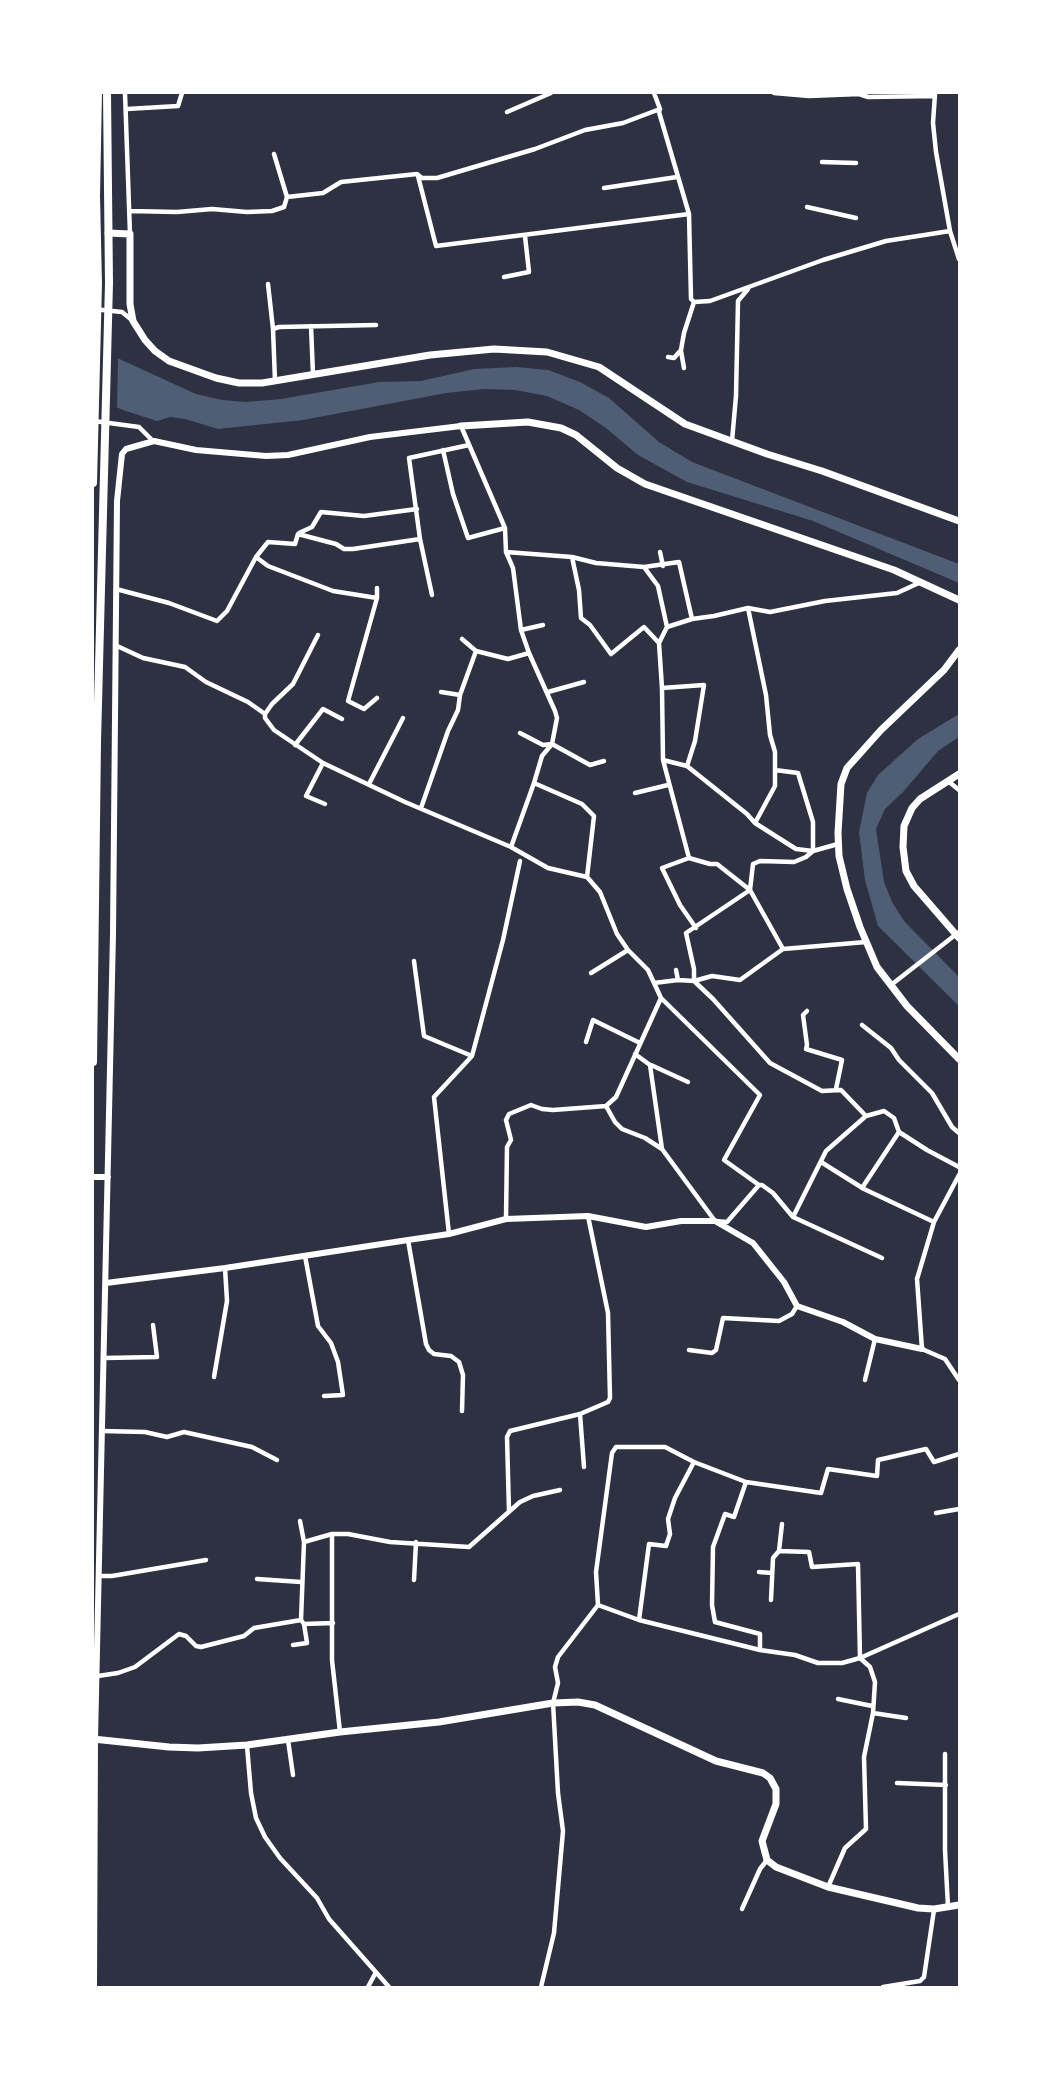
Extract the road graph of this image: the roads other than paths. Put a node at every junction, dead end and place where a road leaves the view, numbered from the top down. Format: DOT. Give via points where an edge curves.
graph roads {
  1 [pos="98,93"];
  2 [pos="107,93"];
  3 [pos="125,93"];
  4 [pos="182,93"];
  5 [pos="551,93"];
  6 [pos="654,93"];
  7 [pos="774,93"];
  8 [pos="935,94"];
  9 [pos="127,109"];
  10 [pos="660,109"];
  11 [pos="508,112"];
  12 [pos="274,154"];
  13 [pos="822,162"];
  14 [pos="856,163"];
  15 [pos="417,174"];
  16 [pos="677,177"];
  17 [pos="604,188"];
  18 [pos="287,197"];
  19 [pos="807,207"];
  20 [pos="130,211"];
  21 [pos="689,215"];
  22 [pos="856,218"];
  23 [pos="94,231"];
  24 [pos="950,231"];
  25 [pos="108,233"];
  26 [pos="130,233"];
  27 [pos="525,236"];
  28 [pos="954,242"];
  29 [pos="959,246"];
  30 [pos="959,259"];
  31 [pos="504,277"];
  32 [pos="268,284"];
  33 [pos="748,288"];
  34 [pos="694,302"];
  35 [pos="93,309"];
  36 [pos="133,321"];
  37 [pos="376,325"];
  38 [pos="311,326"];
  39 [pos="273,329"];
  40 [pos="681,350"];
  41 [pos="668,357"];
  42 [pos="684,368"];
  43 [pos="313,375"];
  44 [pos="275,382"];
  45 [pos="93,421"];
  46 [pos="461,426"];
  47 [pos="154,441"];
  48 [pos="732,442"];
  49 [pos="469,445"];
  50 [pos="443,450"];
  51 [pos="94,460"];
  52 [pos="93,476"];
  53 [pos="103,478"];
  54 [pos="117,480"];
  55 [pos="93,484"];
  56 [pos="417,509"];
  57 [pos="959,521"];
  58 [pos="505,528"];
  59 [pos="298,534"];
  60 [pos="420,539"];
  61 [pos="506,552"];
  62 [pos="660,552"];
  63 [pos="256,556"];
  64 [pos="572,557"];
  65 [pos="663,566"];
  66 [pos="645,567"];
  67 [pos="923,582"];
  68 [pos="377,588"];
  69 [pos="115,589"];
  70 [pos="432,595"];
  71 [pos="377,598"];
  72 [pos="959,600"];
  73 [pos="748,608"];
  74 [pos="692,618"];
  75 [pos="543,625"];
  76 [pos="667,627"];
  77 [pos="522,630"];
  78 [pos="318,635"];
  79 [pos="463,639"];
  80 [pos="659,643"];
  81 [pos="114,645"];
  82 [pos="959,650"];
  83 [pos="476,651"];
  84 [pos="529,653"];
  85 [pos="584,682"];
  86 [pos="662,688"];
  87 [pos="441,691"];
  88 [pos="548,692"];
  89 [pos="460,695"];
  90 [pos="377,698"];
  91 [pos="265,714"];
  92 [pos="403,718"];
  93 [pos="342,719"];
  94 [pos="520,733"];
  95 [pos="552,744"];
  96 [pos="295,745"];
  97 [pos="663,760"];
  98 [pos="604,761"];
  99 [pos="323,763"];
  100 [pos="687,766"];
  101 [pos="775,770"];
  102 [pos="959,774"];
  103 [pos="948,780"];
  104 [pos="534,783"];
  105 [pos="369,784"];
  106 [pos="668,785"];
  107 [pos="959,790"];
  108 [pos="635,793"];
  109 [pos="325,804"];
  110 [pos="421,808"];
  111 [pos="755,823"];
  112 [pos="838,844"];
  113 [pos="512,847"];
  114 [pos="813,851"];
  115 [pos="689,858"];
  116 [pos="520,860"];
  117 [pos="587,877"];
  118 [pos="750,890"];
  119 [pos="696,928"];
  120 [pos="958,935"];
  121 [pos="866,942"];
  122 [pos="783,949"];
  123 [pos="628,950"];
  124 [pos="414,961"];
  125 [pos="677,970"];
  126 [pos="591,974"];
  127 [pos="678,980"];
  128 [pos="694,981"];
  129 [pos="653,982"];
  130 [pos="890,986"];
  131 [pos="661,998"];
  132 [pos="807,1011"];
  133 [pos="862,1025"];
  134 [pos="586,1042"];
  135 [pos="640,1043"];
  136 [pos="635,1054"];
  137 [pos="472,1056"];
  138 [pos="959,1059"];
  139 [pos="93,1062"];
  140 [pos="650,1065"];
  141 [pos="688,1082"];
  142 [pos="835,1089"];
  143 [pos="606,1106"];
  144 [pos="866,1116"];
  145 [pos="900,1132"];
  146 [pos="959,1133"];
  147 [pos="662,1150"];
  148 [pos="821,1162"];
  149 [pos="959,1167"];
  150 [pos="959,1175"];
  151 [pos="93,1177"];
  152 [pos="108,1177"];
  153 [pos="759,1185"];
  154 [pos="862,1188"];
  155 [pos="588,1216"];
  156 [pos="793,1217"];
  157 [pos="506,1219"];
  158 [pos="715,1220"];
  159 [pos="934,1222"];
  160 [pos="449,1234"];
  161 [pos="408,1240"];
  162 [pos="305,1255"];
  163 [pos="882,1258"];
  164 [pos="225,1268"];
  165 [pos="106,1283"];
  166 [pos="797,1306"];
  167 [pos="153,1325"];
  168 [pos="875,1339"];
  169 [pos="922,1349"];
  170 [pos="689,1350"];
  171 [pos="104,1358"];
  172 [pos="214,1377"];
  173 [pos="865,1380"];
  174 [pos="959,1380"];
  175 [pos="324,1396"];
  176 [pos="462,1411"];
  177 [pos="580,1414"];
  178 [pos="102,1431"];
  179 [pos="959,1454"];
  180 [pos="277,1460"];
  181 [pos="694,1462"];
  182 [pos="584,1466"];
  183 [pos="746,1482"];
  184 [pos="560,1490"];
  185 [pos="93,1506"];
  186 [pos="101,1506"];
  187 [pos="959,1509"];
  188 [pos="509,1511"];
  189 [pos="936,1513"];
  190 [pos="300,1521"];
  191 [pos="782,1524"];
  192 [pos="332,1534"];
  193 [pos="304,1542"];
  194 [pos="416,1542"];
  195 [pos="779,1551"];
  196 [pos="206,1560"];
  197 [pos="759,1572"];
  198 [pos="772,1573"];
  199 [pos="100,1576"];
  200 [pos="257,1579"];
  201 [pos="414,1580"];
  202 [pos="301,1582"];
  203 [pos="771,1600"];
  204 [pos="598,1605"];
  205 [pos="959,1614"];
  206 [pos="639,1620"];
  207 [pos="303,1622"];
  208 [pos="333,1623"];
  209 [pos="293,1645"];
  210 [pos="760,1650"];
  211 [pos="860,1658"];
  212 [pos="98,1676"];
  213 [pos="838,1699"];
  214 [pos="553,1703"];
  215 [pos="873,1706"];
  216 [pos="873,1713"];
  217 [pos="906,1718"];
  218 [pos="340,1732"];
  219 [pos="94,1739"];
  220 [pos="288,1740"];
  221 [pos="247,1745"];
  222 [pos="945,1754"];
  223 [pos="293,1775"];
  224 [pos="897,1783"];
  225 [pos="946,1785"];
  226 [pos="767,1860"];
  227 [pos="828,1887"];
  228 [pos="959,1905"];
  229 [pos="948,1907"];
  230 [pos="742,1909"];
  231 [pos="934,1909"];
  232 [pos="376,1972"];
  233 [pos="94,1987"];
  234 [pos="368,1987"];
  235 [pos="389,1987"];
  236 [pos="541,1987"];
  237 [pos="876,1987"];
  238 [pos="883,1987"];
  1 -- 23 [label="highway"];
  2 -- 25 [label="highway"];
  3 -- 9 [label="street"];
  4 -- 9 [label="street" via="178,106"];
  5 -- 11 [label="street"];
  6 -- 10 [label="street"];
  7 -- 8 [label="street"];
  8 -- 24 [label="street" via="936,152"];
  9 -- 20 [label="street"];
  10 -- 15 [label="street" via="457,173 437,178"];
  10 -- 16 [label="street"];
  12 -- 18 [label="street"];
  13 -- 14 [label="street"];
  15 -- 18 [label="street" via="341,182 323,193"];
  15 -- 27 [label="street" via="436,246"];
  16 -- 17 [label="street"];
  16 -- 21 [label="street"];
  18 -- 20 [label="street" via="284,207 272,211"];
  19 -- 22 [label="street"];
  20 -- 26 [label="street"];
  21 -- 27 [label="street"];
  21 -- 34 [label="street"];
  23 -- 51 [label="highway" via="98,283"];
  24 -- 28 [label="street"];
  24 -- 33 [label="street" via="886,241"];
  25 -- 26 [label="main road"];
  25 -- 53 [label="highway"];
  26 -- 36 [label="main road"];
  27 -- 31 [label="street" via="529,272"];
  28 -- 29 [label="street"];
  28 -- 30 [label="street"];
  32 -- 39 [label="street"];
  33 -- 34 [label="street"];
  33 -- 48 [label="street" via="738,302"];
  34 -- 40 [label="street"];
  35 -- 36 [label="street" via="122,312"];
  36 -- 44 [label="main road" via="169,361 228,381"];
  37 -- 38 [label="street"];
  38 -- 39 [label="street"];
  38 -- 43 [label="street"];
  39 -- 44 [label="street"];
  40 -- 41 [label="street" via="674,358"];
  40 -- 42 [label="street"];
  43 -- 44 [label="main road"];
  43 -- 48 [label="main road" via="463,351 547,352 599,367 685,424"];
  45 -- 47 [label="street" via="139,427"];
  46 -- 47 [label="street" via="266,456"];
  46 -- 49 [label="street"];
  46 -- 67 [label="main road" via="528,422 561,428 645,484"];
  47 -- 54 [label="street" via="126,449"];
  48 -- 57 [label="main road"];
  49 -- 50 [label="street"];
  49 -- 58 [label="street"];
  50 -- 56 [label="street" via="409,458"];
  50 -- 58 [label="street" via="468,538"];
  51 -- 52 [label="highway"];
  52 -- 53 [label="street"];
  52 -- 55 [label="highway"];
  53 -- 54 [label="street"];
  53 -- 139 [label="highway"];
  54 -- 69 [label="street"];
  56 -- 59 [label="street" via="364,516 321,512 312,527"];
  56 -- 60 [label="street"];
  58 -- 61 [label="street"];
  59 -- 60 [label="street" via="344,549"];
  59 -- 63 [label="street" via="295,544 268,542"];
  60 -- 70 [label="street"];
  61 -- 64 [label="street"];
  61 -- 77 [label="street" via="513,568"];
  62 -- 65 [label="street"];
  63 -- 69 [label="street" via="217,621"];
  63 -- 71 [label="street" via="314,586"];
  64 -- 66 [label="street"];
  64 -- 80 [label="street" via="581,618 611,654 643,627"];
  65 -- 66 [label="street"];
  65 -- 74 [label="street" via="679,562"];
  66 -- 76 [label="street" via="658,586"];
  67 -- 72 [label="main road"];
  67 -- 73 [label="street" via="897,593 797,608 770,612"];
  68 -- 71 [label="street"];
  69 -- 81 [label="street"];
  71 -- 90 [label="street" via="348,701 364,709"];
  73 -- 74 [label="street"];
  73 -- 101 [label="street"];
  74 -- 76 [label="street"];
  75 -- 77 [label="street"];
  76 -- 80 [label="street"];
  77 -- 84 [label="street"];
  78 -- 91 [label="street" via="293,684"];
  79 -- 83 [label="street"];
  80 -- 86 [label="street"];
  81 -- 91 [label="street" via="143,658 184,667"];
  81 -- 152 [label="street"];
  82 -- 112 [label="main road" via="847,768 839,801"];
  83 -- 84 [label="street" via="508,659"];
  83 -- 89 [label="street"];
  84 -- 88 [label="street"];
  85 -- 88 [label="street"];
  86 -- 97 [label="street"];
  86 -- 100 [label="street" via="705,685"];
  87 -- 89 [label="street"];
  88 -- 95 [label="street" via="557,718"];
  89 -- 110 [label="street"];
  91 -- 96 [label="street" via="274,730"];
  92 -- 105 [label="street"];
  93 -- 96 [label="street" via="323,709"];
  94 -- 95 [label="street" via="543,745"];
  95 -- 98 [label="street" via="590,765"];
  95 -- 104 [label="street" via="542,756"];
  96 -- 99 [label="street"];
  97 -- 100 [label="street"];
  97 -- 106 [label="street"];
  99 -- 105 [label="street"];
  99 -- 109 [label="street" via="306,796"];
  100 -- 111 [label="street"];
  101 -- 111 [label="street" via="775,786"];
  101 -- 114 [label="street" via="798,772 813,822"];
  102 -- 103 [label="main road"];
  103 -- 107 [label="street"];
  103 -- 120 [label="main road" via="912,808 904,826 903,847 914,886"];
  104 -- 113 [label="street"];
  104 -- 117 [label="street" via="582,804 594,817"];
  105 -- 110 [label="street"];
  106 -- 108 [label="street"];
  106 -- 115 [label="street"];
  110 -- 113 [label="street"];
  111 -- 114 [label="street" via="796,849"];
  112 -- 114 [label="street"];
  112 -- 121 [label="main road" via="847,889"];
  113 -- 117 [label="street" via="548,868"];
  114 -- 118 [label="street" via="794,862 753,864"];
  115 -- 118 [label="street" via="717,864"];
  115 -- 119 [label="street" via="662,868"];
  116 -- 137 [label="street"];
  117 -- 123 [label="street" via="600,892"];
  118 -- 119 [label="street"];
  118 -- 122 [label="street"];
  119 -- 128 [label="street" via="686,933"];
  120 -- 130 [label="street"];
  121 -- 122 [label="street"];
  121 -- 130 [label="main road"];
  122 -- 128 [label="street" via="740,980 712,976"];
  123 -- 126 [label="street"];
  123 -- 129 [label="street"];
  124 -- 137 [label="street" via="424,1036"];
  125 -- 127 [label="street"];
  127 -- 128 [label="street"];
  127 -- 129 [label="street"];
  128 -- 142 [label="street" via="770,1063 822,1091"];
  129 -- 131 [label="street"];
  130 -- 138 [label="main road"];
  131 -- 135 [label="street"];
  131 -- 153 [label="street" via="760,1095 724,1160"];
  132 -- 142 [label="street" via="803,1015 806,1049 842,1060"];
  133 -- 146 [label="street" via="891,1048 932,1093"];
  134 -- 135 [label="street" via="593,1020"];
  135 -- 136 [label="street"];
  136 -- 140 [label="street"];
  136 -- 143 [label="street" via="617,1097"];
  137 -- 160 [label="street" via="435,1097"];
  140 -- 141 [label="street"];
  140 -- 147 [label="street"];
  142 -- 144 [label="street"];
  143 -- 147 [label="street" via="622,1129"];
  143 -- 157 [label="street" via="553,1110 531,1105 509,1114"];
  144 -- 145 [label="street" via="884,1111 894,1118"];
  144 -- 148 [label="street"];
  145 -- 149 [label="street"];
  145 -- 154 [label="street"];
  147 -- 158 [label="street"];
  148 -- 154 [label="street"];
  148 -- 156 [label="street"];
  150 -- 159 [label="street"];
  151 -- 152 [label="street"];
  152 -- 165 [label="street"];
  153 -- 156 [label="street" via="773,1193"];
  153 -- 158 [label="street" via="727,1222"];
  154 -- 159 [label="street"];
  155 -- 157 [label="street"];
  155 -- 158 [label="street" via="646,1227"];
  155 -- 177 [label="street" via="608,1313 611,1398"];
  156 -- 163 [label="street"];
  157 -- 160 [label="street"];
  158 -- 166 [label="street" via="752,1243"];
  159 -- 169 [label="street" via="916,1279"];
  160 -- 161 [label="street"];
  161 -- 162 [label="street"];
  161 -- 176 [label="street" via="426,1344 434,1353 459,1362 464,1375"];
  162 -- 164 [label="street"];
  162 -- 175 [label="street" via="318,1326 338,1362 343,1395"];
  164 -- 165 [label="street"];
  164 -- 172 [label="street" via="227,1301"];
  165 -- 171 [label="street"];
  166 -- 168 [label="street"];
  166 -- 170 [label="street" via="779,1321 723,1318 716,1350"];
  167 -- 171 [label="street" via="157,1357"];
  168 -- 169 [label="street"];
  168 -- 173 [label="street"];
  169 -- 174 [label="street" via="945,1359"];
  171 -- 178 [label="street"];
  177 -- 182 [label="street"];
  177 -- 188 [label="street" via="510,1431"];
  178 -- 180 [label="street" via="167,1437 184,1432 252,1447"];
  178 -- 186 [label="street"];
  179 -- 183 [label="street" via="933,1462 926,1449 878,1460 877,1476 828,1469 821,1493"];
  181 -- 183 [label="street"];
  181 -- 204 [label="street" via="665,1447 616,1447 612,1452 596,1572"];
  181 -- 206 [label="street" via="668,1518 666,1546 649,1544"];
  183 -- 210 [label="street" via="734,1517 725,1514 713,1547 712,1605 715,1622 761,1634"];
  184 -- 188 [label="street" via="533,1496"];
  185 -- 186 [label="street"];
  186 -- 199 [label="street"];
  187 -- 189 [label="street"];
  188 -- 194 [label="street" via="469,1547"];
  190 -- 193 [label="street"];
  191 -- 195 [label="street"];
  192 -- 193 [label="street"];
  192 -- 194 [label="street"];
  192 -- 208 [label="street"];
  193 -- 202 [label="street"];
  194 -- 201 [label="street"];
  195 -- 198 [label="street" via="773,1558"];
  195 -- 211 [label="street" via="809,1552 812,1567 858,1564"];
  196 -- 199 [label="street"];
  197 -- 198 [label="street"];
  198 -- 203 [label="street"];
  199 -- 212 [label="street"];
  200 -- 202 [label="street"];
  202 -- 207 [label="street"];
  204 -- 206 [label="street"];
  204 -- 214 [label="street" via="558,1657"];
  205 -- 211 [label="street"];
  206 -- 210 [label="street"];
  207 -- 208 [label="street"];
  207 -- 209 [label="street" via="307,1643"];
  207 -- 212 [label="street" via="254,1628 244,1636 201,1647 179,1634 135,1667"];
  208 -- 218 [label="street"];
  210 -- 211 [label="street" via="818,1663"];
  211 -- 215 [label="street" via="870,1667 875,1682"];
  212 -- 219 [label="street"];
  213 -- 215 [label="street"];
  214 -- 218 [label="main road"];
  214 -- 226 [label="main road" via="595,1705 716,1761 770,1778 776,1804 762,1841"];
  214 -- 236 [label="street" via="563,1831 554,1933"];
  215 -- 216 [label="street"];
  216 -- 217 [label="street"];
  216 -- 227 [label="street" via="864,1757 866,1829 845,1848"];
  218 -- 220 [label="main road"];
  219 -- 221 [label="main road" via="169,1747"];
  219 -- 233 [label="street"];
  220 -- 221 [label="main road"];
  220 -- 223 [label="street"];
  221 -- 232 [label="street" via="251,1793 265,1837"];
  222 -- 225 [label="street"];
  224 -- 225 [label="street"];
  225 -- 229 [label="street"];
  226 -- 227 [label="main road"];
  226 -- 230 [label="street"];
  227 -- 231 [label="main road"];
  228 -- 229 [label="main road"];
  229 -- 231 [label="main road"];
  231 -- 238 [label="street" via="924,1977"];
  232 -- 234 [label="street"];
  232 -- 235 [label="street"];
  237 -- 238 [label="street"];
}
